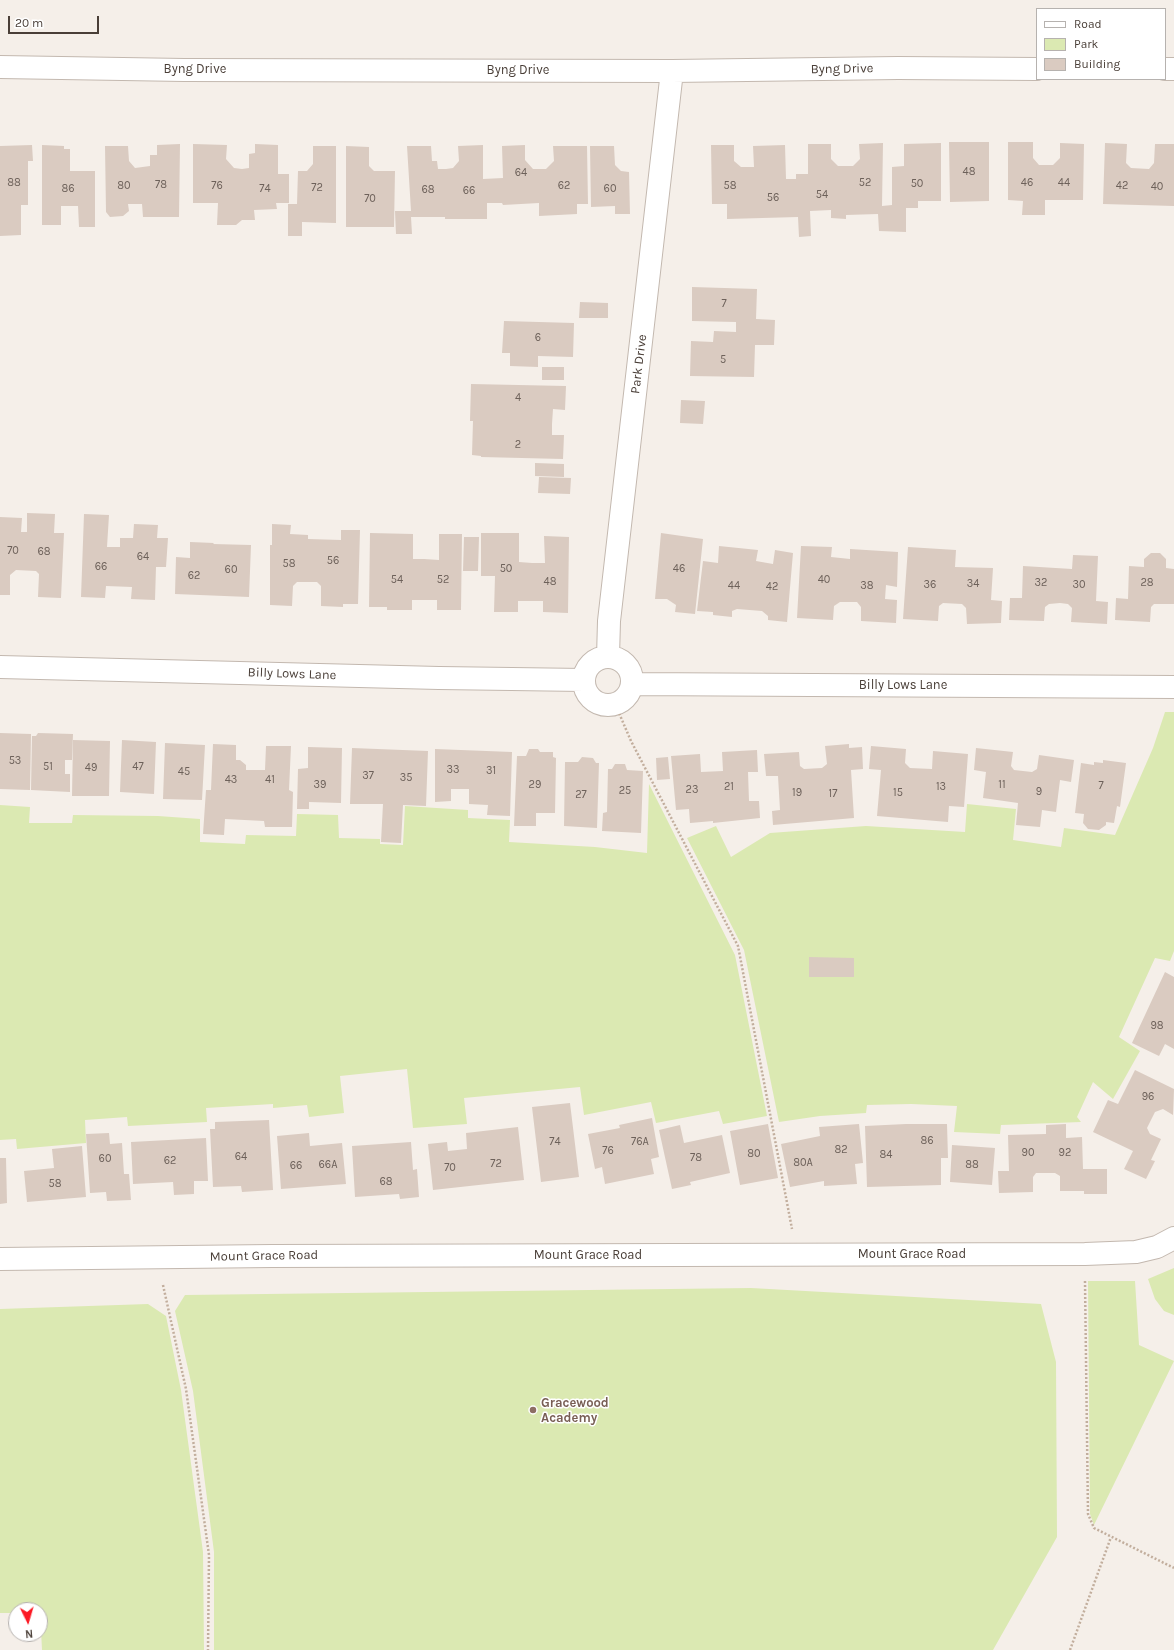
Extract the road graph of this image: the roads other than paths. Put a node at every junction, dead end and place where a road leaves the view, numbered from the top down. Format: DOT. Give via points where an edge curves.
graph roads {
  1 [pos="0,67"];
  2 [pos="1036,69"];
  3 [pos="672,71"];
  4 [pos="608,657"];
  5 [pos="0,667"];
  6 [pos="584,680"];
  7 [pos="632,684"];
  8 [pos="1174,687"];
  9 [pos="1174,1238"];
  10 [pos="0,1259"];
  1 -- 3 [label="street, Byng Drive"];
  2 -- 3 [label="street, Byng Drive"];
  3 -- 4 [label="street, Park Drive" via="609,621"];
  4 -- 6 [label="street" via="589,666"];
  4 -- 7 [label="street" via="622,662 631,675"];
  5 -- 6 [label="street, Billy Lows Lane"];
  6 -- 7 [label="street" via="584,687 593,700 607,705 615,704 627,696"];
  7 -- 8 [label="street, Billy Lows Lane"];
  9 -- 10 [label="street, Mount Grace Road" via="1157,1247 1136,1252 1085,1254"];
}
